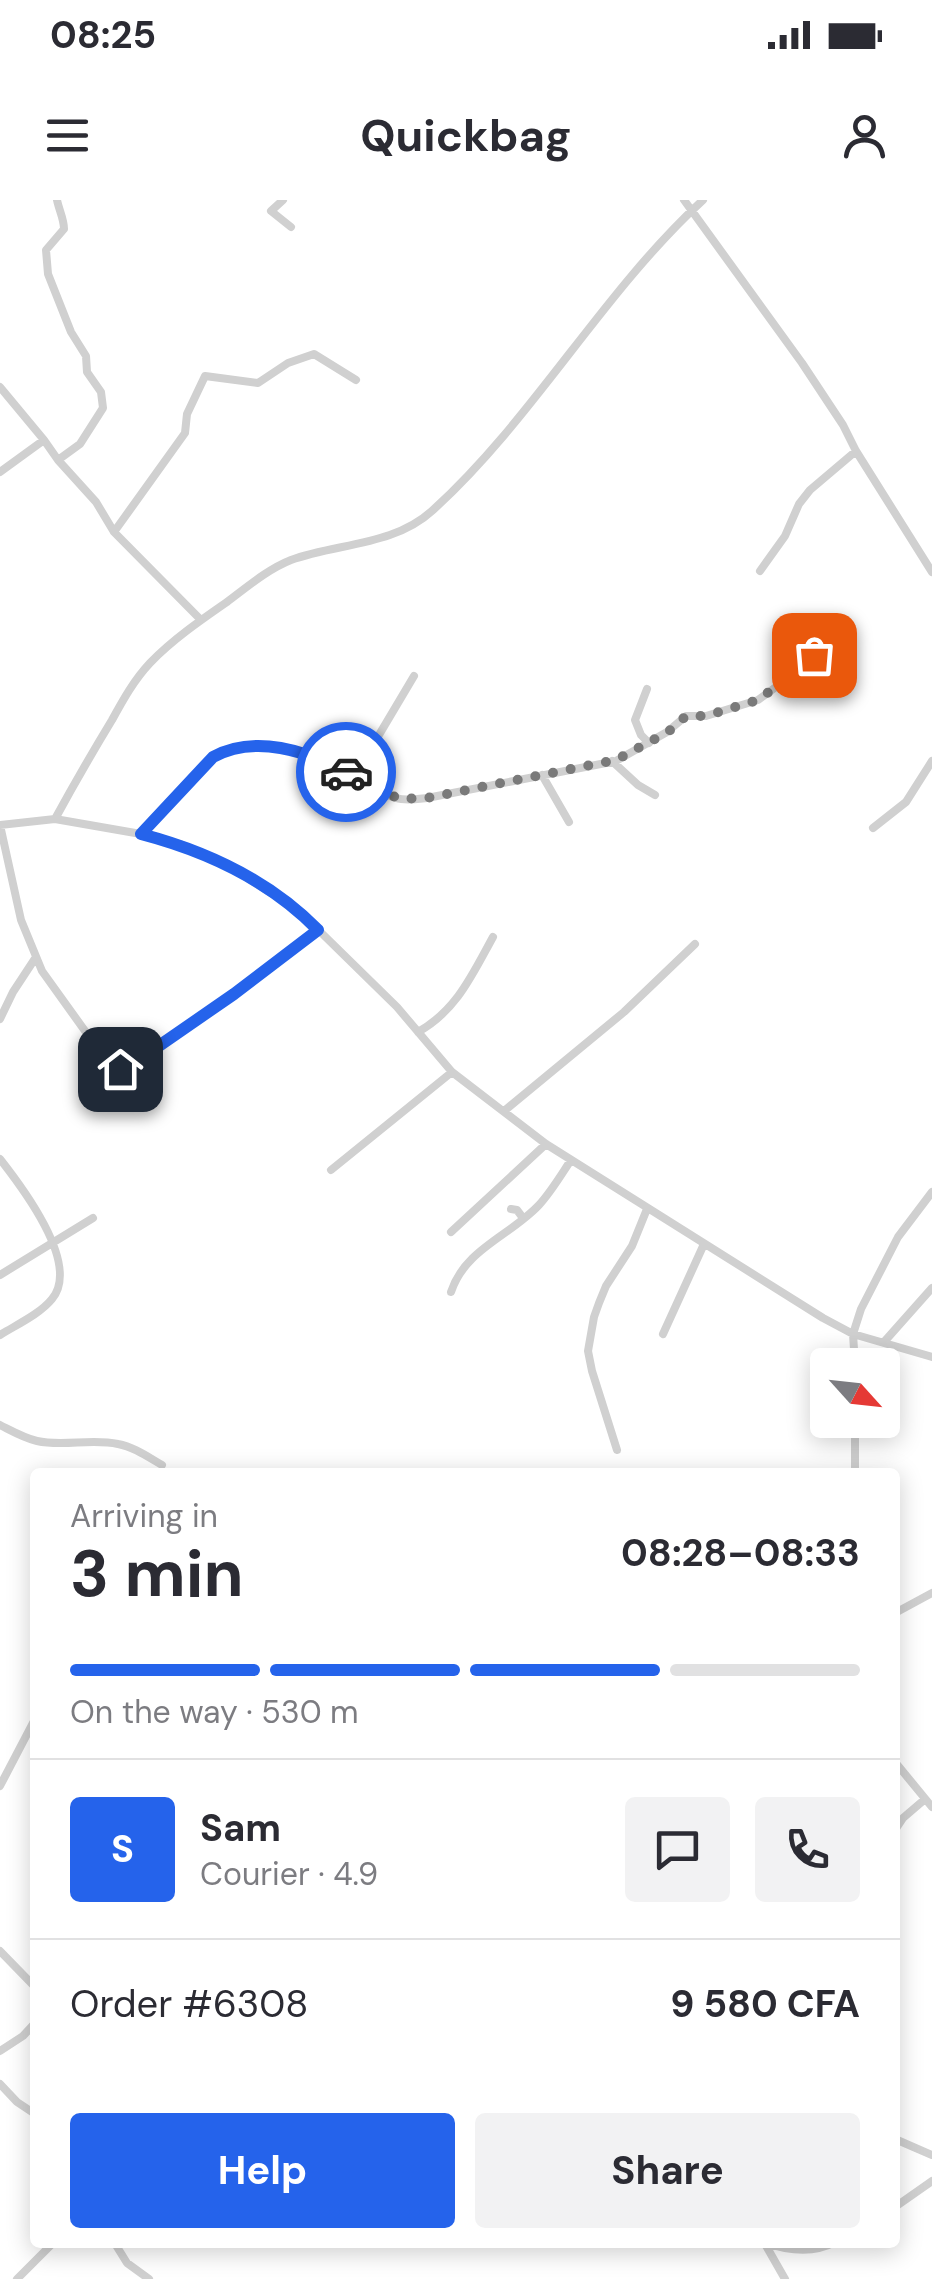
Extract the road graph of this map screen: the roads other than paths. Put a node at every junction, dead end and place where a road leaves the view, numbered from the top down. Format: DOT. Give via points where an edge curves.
graph roads {
  1 [pos="57,200"];
  2 [pos="282,200"];
  3 [pos="684,200"];
  4 [pos="703,200"];
  5 [pos="692,210"];
  6 [pos="291,227"];
  7 [pos="356,380"];
  8 [pos="0,387"];
  9 [pos="44,440"];
  10 [pos="856,451"];
  11 [pos="58,460"];
  12 [pos="0,472"];
  13 [pos="114,532"];
  14 [pos="760,570"];
  15 [pos="932,572"];
  16 [pos="202,620"];
  17 [pos="844,644"];
  18 [pos="414,676"];
  19 [pos="647,689"];
  20 [pos="650,743"];
  21 [pos="612,761"];
  22 [pos="932,761"];
  23 [pos="542,775"];
  24 [pos="354,777"];
  25 [pos="655,796"];
  26 [pos="55,820"];
  27 [pos="569,822"];
  28 [pos="0,825"];
  29 [pos="873,828"];
  30 [pos="141,834"];
  31 [pos="318,930"];
  32 [pos="493,937"];
  33 [pos="695,944"];
  34 [pos="36,957"];
  35 [pos="0,1019"];
  36 [pos="418,1032"];
  37 [pos="452,1072"];
  38 [pos="504,1111"];
  39 [pos="546,1144"];
  40 [pos="0,1159"];
  41 [pos="571,1160"];
  42 [pos="331,1170"];
  43 [pos="932,1192"];
  44 [pos="511,1209"];
  45 [pos="647,1209"];
  46 [pos="93,1218"];
  47 [pos="524,1218"];
  48 [pos="451,1232"];
  49 [pos="52,1243"];
  50 [pos="704,1244"];
  51 [pos="0,1275"];
  52 [pos="932,1288"];
  53 [pos="450,1292"];
  54 [pos="663,1334"];
  55 [pos="853,1334"];
  56 [pos="0,1335"];
  57 [pos="884,1342"];
  58 [pos="854,1348"];
  59 [pos="932,1357"];
  60 [pos="0,1425"];
  61 [pos="855,1438"];
  62 [pos="618,1450"];
  63 [pos="162,1465"];
  64 [pos="855,1468"];
  65 [pos="932,1593"];
  66 [pos="900,1610"];
  67 [pos="30,1729"];
  68 [pos="900,1769"];
  69 [pos="0,1786"];
  70 [pos="924,1800"];
  71 [pos="932,1807"];
  72 [pos="900,1821"];
  73 [pos="0,1952"];
  74 [pos="30,1982"];
  75 [pos="30,2028"];
  76 [pos="0,2051"];
  77 [pos="0,2084"];
  78 [pos="30,2110"];
  79 [pos="900,2141"];
  80 [pos="932,2155"];
  81 [pos="932,2181"];
  82 [pos="900,2203"];
  83 [pos="48,2248"];
  84 [pos="118,2248"];
  85 [pos="767,2248"];
  86 [pos="786,2248"];
  87 [pos="824,2248"];
  88 [pos="17,2279"];
  89 [pos="148,2279"];
  90 [pos="784,2279"];
  1 -- 11 [label="street" via="64,229 46,250 48,274 103,408 80,444"];
  2 -- 6 [label="street" via="271,211"];
  3 -- 5 [label="street"];
  4 -- 5 [label="street"];
  5 -- 10 [label="street"];
  5 -- 16 [label="street" via="429,514 400,532 280,565"];
  7 -- 13 [label="street" via="314,354 258,383 206,376 187,414 186,433"];
  8 -- 9 [label="street"];
  9 -- 11 [label="street"];
  9 -- 12 [label="street"];
  10 -- 14 [label="street" via="810,490"];
  10 -- 15 [label="street"];
  11 -- 13 [label="street"];
  13 -- 16 [label="street"];
  16 -- 26 [label="street" via="135,680"];
  17 -- 20 [label="street" via="794,661 790,676 758,700 686,716"];
  18 -- 24 [label="street"];
  19 -- 20 [label="street" via="636,720"];
  20 -- 21 [label="street"];
  21 -- 23 [label="street"];
  21 -- 25 [label="street"];
  22 -- 29 [label="street" via="906,802"];
  23 -- 24 [label="street" via="407,800"];
  23 -- 27 [label="street"];
  24 -- 30 [label="street" via="271,746 227,749"];
  26 -- 28 [label="street"];
  26 -- 30 [label="street"];
  28 -- 34 [label="street"];
  30 -- 31 [label="street" via="230,866"];
  31 -- 34 [label="street" via="120,1069 108,1063"];
  31 -- 36 [label="street"];
  32 -- 36 [label="street" via="443,1017"];
  33 -- 38 [label="street"];
  34 -- 35 [label="street"];
  36 -- 37 [label="street"];
  37 -- 38 [label="street"];
  37 -- 42 [label="street"];
  38 -- 39 [label="street"];
  39 -- 41 [label="street"];
  39 -- 48 [label="street"];
  40 -- 49 [label="street" via="28,1194"];
  41 -- 45 [label="street"];
  41 -- 47 [label="street"];
  43 -- 55 [label="street" via="898,1237"];
  44 -- 47 [label="street"];
  45 -- 50 [label="street"];
  45 -- 62 [label="street" via="606,1286 588,1351"];
  46 -- 49 [label="street"];
  47 -- 53 [label="street" via="469,1260"];
  49 -- 51 [label="street"];
  49 -- 56 [label="street" via="61,1274 56,1292"];
  50 -- 54 [label="street"];
  50 -- 55 [label="street"];
  52 -- 57 [label="street"];
  55 -- 57 [label="street"];
  55 -- 58 [label="street"];
  57 -- 59 [label="street"];
  60 -- 63 [label="street" via="34,1441 117,1443"];
  61 -- 64 [label="street"];
  65 -- 66 [label="street"];
  67 -- 69 [label="street"];
  68 -- 70 [label="street"];
  70 -- 71 [label="street"];
  70 -- 72 [label="street"];
  73 -- 74 [label="street"];
  75 -- 76 [label="street"];
  77 -- 78 [label="street"];
  79 -- 80 [label="street"];
  81 -- 82 [label="street"];
  83 -- 88 [label="street"];
  84 -- 89 [label="street"];
  85 -- 90 [label="street"];
  86 -- 87 [label="street"];
}
